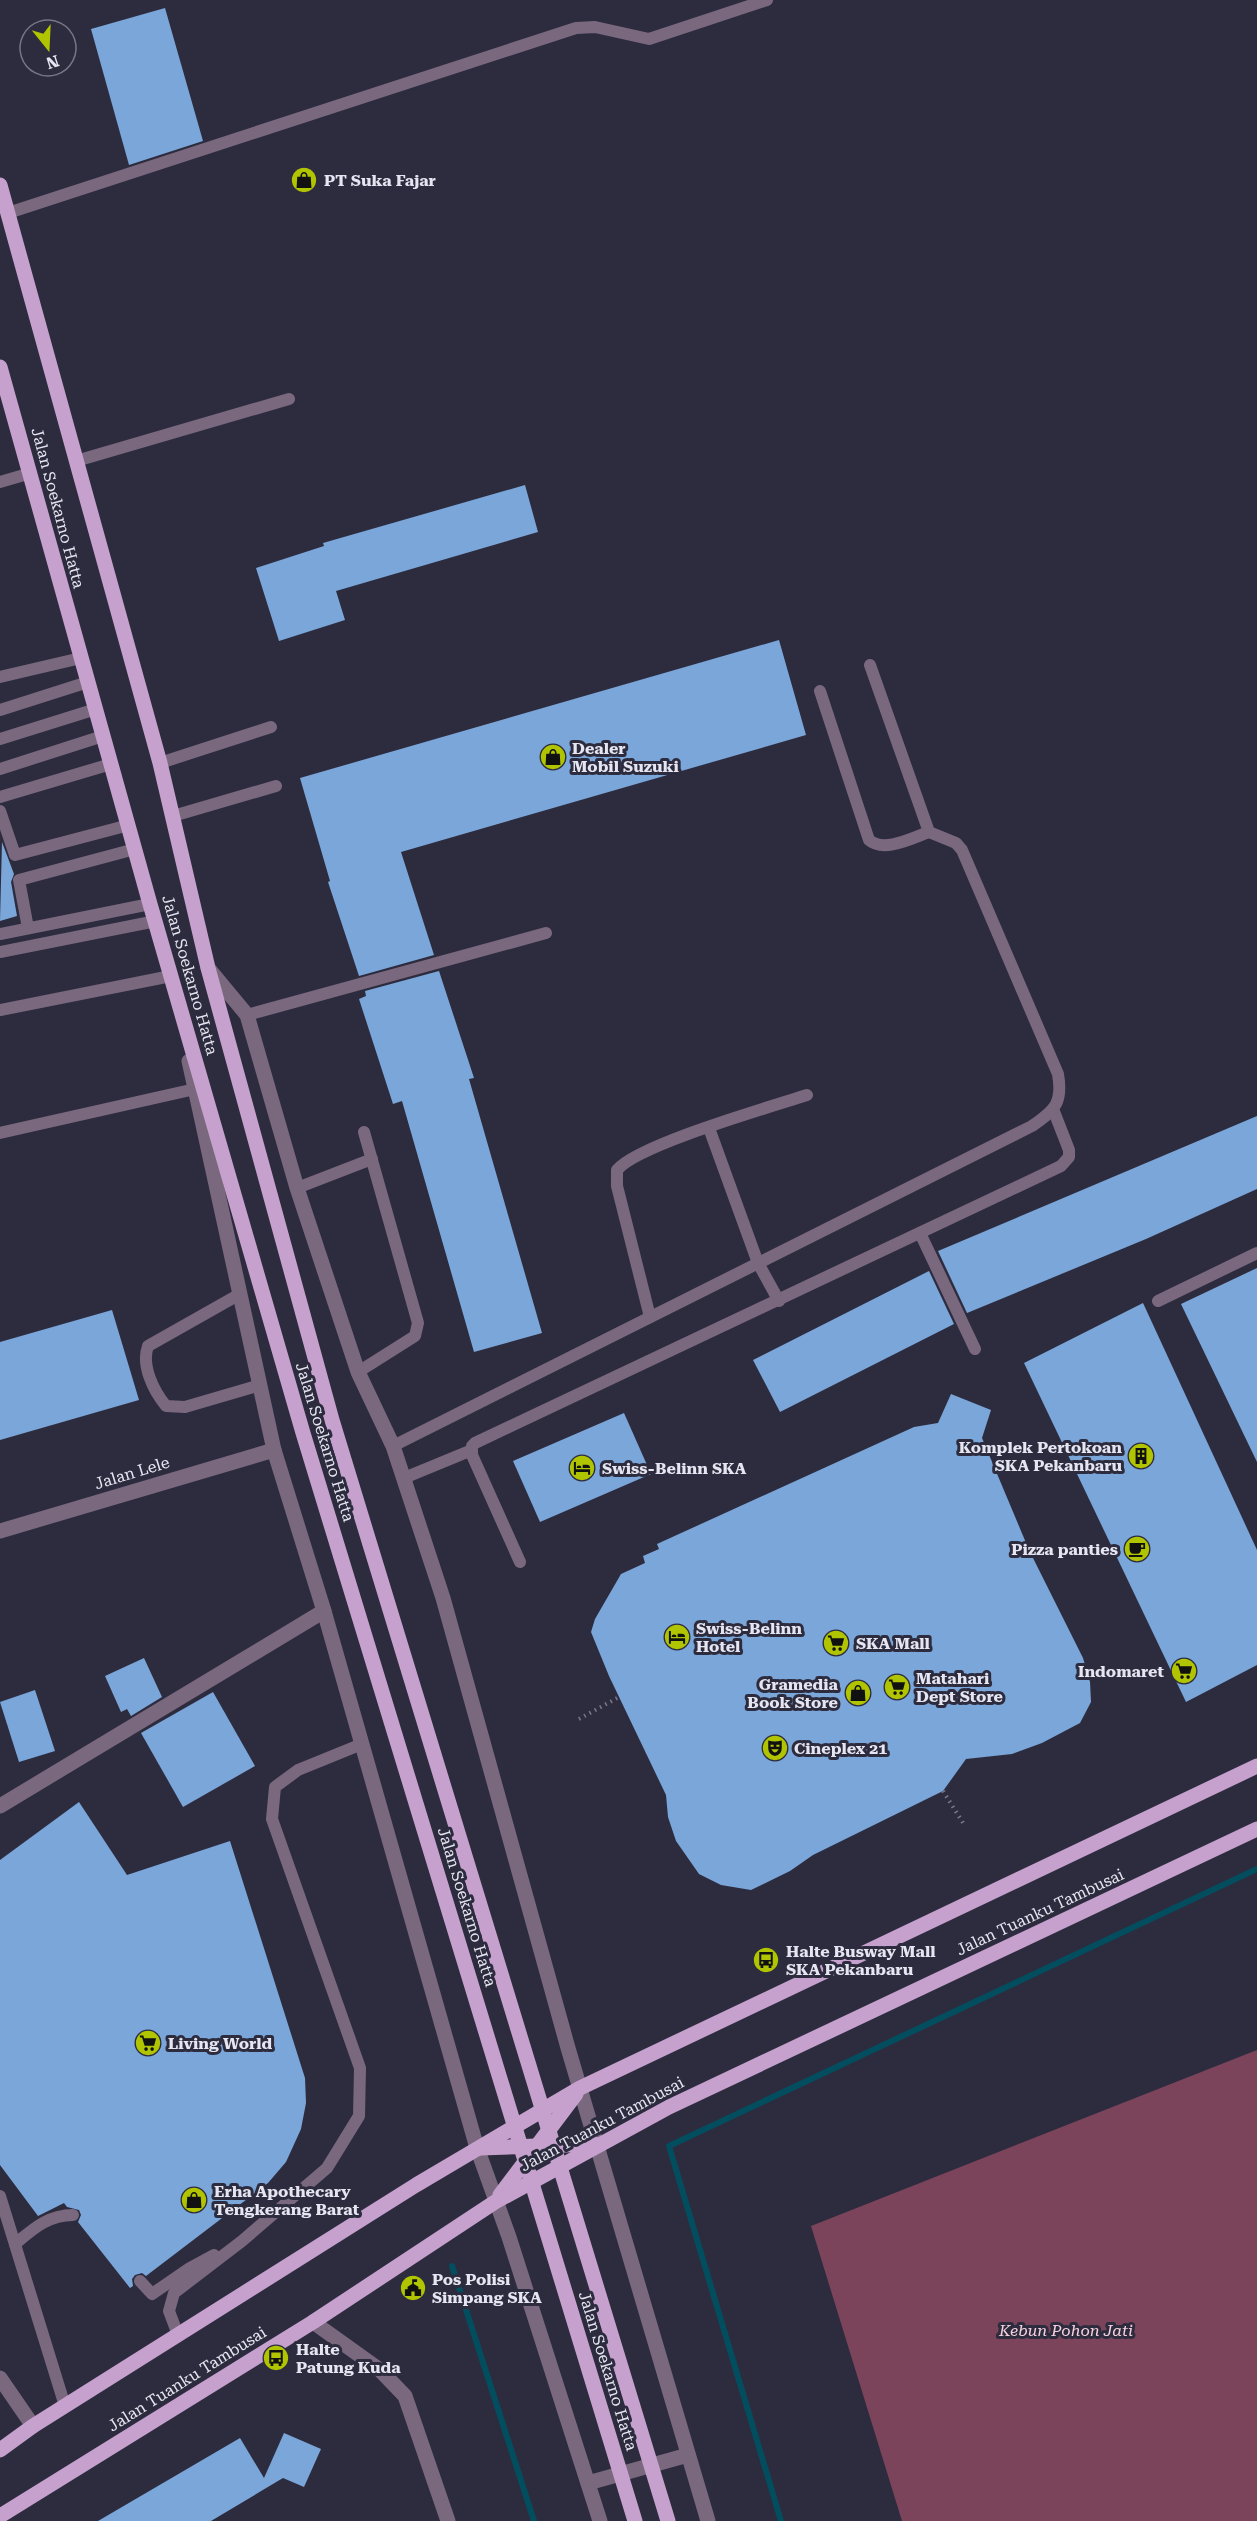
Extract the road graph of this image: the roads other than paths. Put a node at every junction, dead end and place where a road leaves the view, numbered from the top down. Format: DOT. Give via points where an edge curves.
graph roads {
  1 [pos="767,0"];
  2 [pos="0,185"];
  3 [pos="8,213"];
  4 [pos="1,371"];
  5 [pos="289,399"];
  6 [pos="76,461"];
  7 [pos="31,473"];
  8 [pos="0,482"];
  9 [pos="81,658"];
  10 [pos="870,665"];
  11 [pos="0,677"];
  12 [pos="88,682"];
  13 [pos="820,691"];
  14 [pos="96,709"];
  15 [pos="0,710"];
  16 [pos="271,727"];
  17 [pos="103,736"];
  18 [pos="0,739"];
  19 [pos="160,763"];
  20 [pos="111,764"];
  21 [pos="0,769"];
  22 [pos="276,786"];
  23 [pos="0,797"];
  24 [pos="0,811"];
  25 [pos="173,816"];
  26 [pos="129,825"];
  27 [pos="929,832"];
  28 [pos="135,849"];
  29 [pos="150,904"];
  30 [pos="156,921"];
  31 [pos="28,928"];
  32 [pos="546,933"];
  33 [pos="0,934"];
  34 [pos="164,945"];
  35 [pos="0,952"];
  36 [pos="208,968"];
  37 [pos="171,976"];
  38 [pos="0,1010"];
  39 [pos="247,1015"];
  40 [pos="195,1089"];
  41 [pos="807,1095"];
  42 [pos="1053,1109"];
  43 [pos="709,1128"];
  44 [pos="364,1132"];
  45 [pos="0,1133"];
  46 [pos="372,1159"];
  47 [pos="297,1188"];
  48 [pos="920,1233"];
  49 [pos="1257,1253"];
  50 [pos="758,1263"];
  51 [pos="240,1294"];
  52 [pos="779,1301"];
  53 [pos="1158,1301"];
  54 [pos="650,1317"];
  55 [pos="975,1349"];
  56 [pos="358,1372"];
  57 [pos="260,1385"];
  58 [pos="393,1446"];
  59 [pos="274,1450"];
  60 [pos="472,1450"];
  61 [pos="404,1478"];
  62 [pos="0,1531"];
  63 [pos="520,1562"];
  64 [pos="324,1611"];
  65 [pos="362,1744"];
  66 [pos="1257,1766"];
  67 [pos="0,1806"];
  68 [pos="1257,1829"];
  69 [pos="580,2088"];
  70 [pos="540,2144"];
  71 [pos="597,2144"];
  72 [pos="477,2148"];
  73 [pos="0,2196"];
  74 [pos="495,2202"];
  75 [pos="73,2215"];
  76 [pos="242,2241"];
  77 [pos="15,2244"];
  78 [pos="140,2281"];
  79 [pos="313,2322"];
  80 [pos="178,2335"];
  81 [pos="0,2378"];
  82 [pos="65,2406"];
  83 [pos="33,2426"];
  84 [pos="0,2450"];
  85 [pos="688,2455"];
  86 [pos="588,2482"];
  87 [pos="0,2516"];
  88 [pos="448,2521"];
  89 [pos="600,2521"];
  90 [pos="635,2521"];
  91 [pos="668,2521"];
  92 [pos="708,2521"];
  1 -- 3 [label="lane" via="649,39 595,27 576,28"];
  2 -- 3 [label="main road, Jalan Soekarno Hatta"];
  3 -- 6 [label="main road, Jalan Soekarno Hatta"];
  4 -- 7 [label="main road, Jalan Soekarno Hatta"];
  5 -- 6 [label="lane"];
  6 -- 19 [label="main road, Jalan Soekarno Hatta"];
  7 -- 8 [label="lane"];
  7 -- 9 [label="main road, Jalan Soekarno Hatta"];
  9 -- 11 [label="lane"];
  9 -- 12 [label="main road, Jalan Soekarno Hatta"];
  10 -- 27 [label="lane"];
  12 -- 14 [label="main road, Jalan Soekarno Hatta"];
  12 -- 15 [label="lane"];
  13 -- 27 [label="lane" via="869,840 875,846 884,846"];
  14 -- 17 [label="main road, Jalan Soekarno Hatta"];
  14 -- 18 [label="lane"];
  16 -- 19 [label="lane"];
  17 -- 20 [label="main road, Jalan Soekarno Hatta"];
  17 -- 21 [label="lane"];
  19 -- 25 [label="main road, Jalan Soekarno Hatta"];
  20 -- 23 [label="lane"];
  20 -- 26 [label="main road, Jalan Soekarno Hatta"];
  22 -- 25 [label="lane"];
  24 -- 26 [label="lane" via="15,855"];
  25 -- 36 [label="main road, Jalan Soekarno Hatta"];
  26 -- 28 [label="main road, Jalan Soekarno Hatta"];
  27 -- 42 [label="lane" via="956,843 962,850 1058,1074 1059,1099"];
  28 -- 29 [label="main road, Jalan Soekarno Hatta"];
  28 -- 31 [label="lane" via="19,880"];
  29 -- 30 [label="main road, Jalan Soekarno Hatta"];
  29 -- 31 [label="lane"];
  30 -- 34 [label="main road, Jalan Soekarno Hatta"];
  30 -- 35 [label="lane"];
  31 -- 33 [label="lane"];
  32 -- 39 [label="lane"];
  34 -- 37 [label="street"];
  34 -- 90 [label="main road, Jalan Soekarno Hatta" via="303,1433"];
  36 -- 39 [label="street, Jalan Soekarno Hatta"];
  36 -- 91 [label="main road, Jalan Soekarno Hatta" via="332,1420"];
  37 -- 38 [label="lane"];
  37 -- 40 [label="street"];
  39 -- 47 [label="street, Jalan Soekarno Hatta"];
  40 -- 45 [label="lane"];
  40 -- 51 [label="street"];
  41 -- 43 [label="lane"];
  42 -- 48 [label="lane" via="1069,1150 1066,1162"];
  42 -- 50 [label="lane" via="1032,1126"];
  43 -- 50 [label="lane"];
  43 -- 54 [label="lane" via="631,1158 617,1170 617,1186"];
  44 -- 46 [label="lane"];
  46 -- 47 [label="lane"];
  46 -- 56 [label="lane" via="418,1331"];
  47 -- 56 [label="street, Jalan Soekarno Hatta"];
  48 -- 52 [label="lane"];
  48 -- 55 [label="lane"];
  49 -- 53 [label="lane"];
  50 -- 52 [label="lane"];
  50 -- 54 [label="lane"];
  51 -- 57 [label="street"];
  51 -- 57 [label="lane" via="148,1346 144,1358 157,1395 166,1406 185,1407"];
  52 -- 60 [label="lane" via="475,1443"];
  54 -- 58 [label="lane"];
  56 -- 58 [label="street, Jalan Soekarno Hatta"];
  57 -- 59 [label="street"];
  58 -- 61 [label="street, Jalan Soekarno Hatta"];
  59 -- 62 [label="street, Jalan Lele"];
  59 -- 64 [label="street"];
  60 -- 61 [label="lane"];
  60 -- 63 [label="lane"];
  61 -- 69 [label="street, Jalan Soekarno Hatta" via="444,1598"];
  64 -- 65 [label="street"];
  64 -- 67 [label="street"];
  65 -- 72 [label="street"];
  65 -- 76 [label="lane" via="298,1770 275,1787 272,1819 360,2068 359,2116 327,2168"];
  66 -- 69 [label="main road"];
  68 -- 71 [label="main road, Jalan Tuanku Tambusai"];
  69 -- 70 [label="main road"];
  69 -- 71 [label="street, Jalan Soekarno Hatta"];
  69 -- 72 [label="main road"];
  70 -- 71 [label="main road"];
  70 -- 72 [label="main road"];
  70 -- 74 [label="main road"];
  71 -- 74 [label="main road, Jalan Tuanku Tambusai"];
  71 -- 85 [label="street, Jalan Soekarno Hatta"];
  72 -- 74 [label="street"];
  72 -- 80 [label="main road"];
  73 -- 77 [label="lane"];
  74 -- 79 [label="main road, Jalan Tuanku Tambusai"];
  74 -- 86 [label="street"];
  75 -- 77 [label="lane" via="46,2220"];
  76 -- 78 [label="lane" via="190,2268 152,2294"];
  76 -- 80 [label="lane" via="174,2293 170,2312"];
  77 -- 82 [label="lane"];
  79 -- 87 [label="main road, Jalan Tuanku Tambusai"];
  79 -- 88 [label="street" via="380,2370 405,2396"];
  80 -- 82 [label="main road"];
  81 -- 83 [label="street"];
  82 -- 83 [label="main road"];
  83 -- 84 [label="main road"];
  85 -- 86 [label="street"];
  85 -- 92 [label="street, Jalan Soekarno Hatta"];
  86 -- 89 [label="street"];
}
